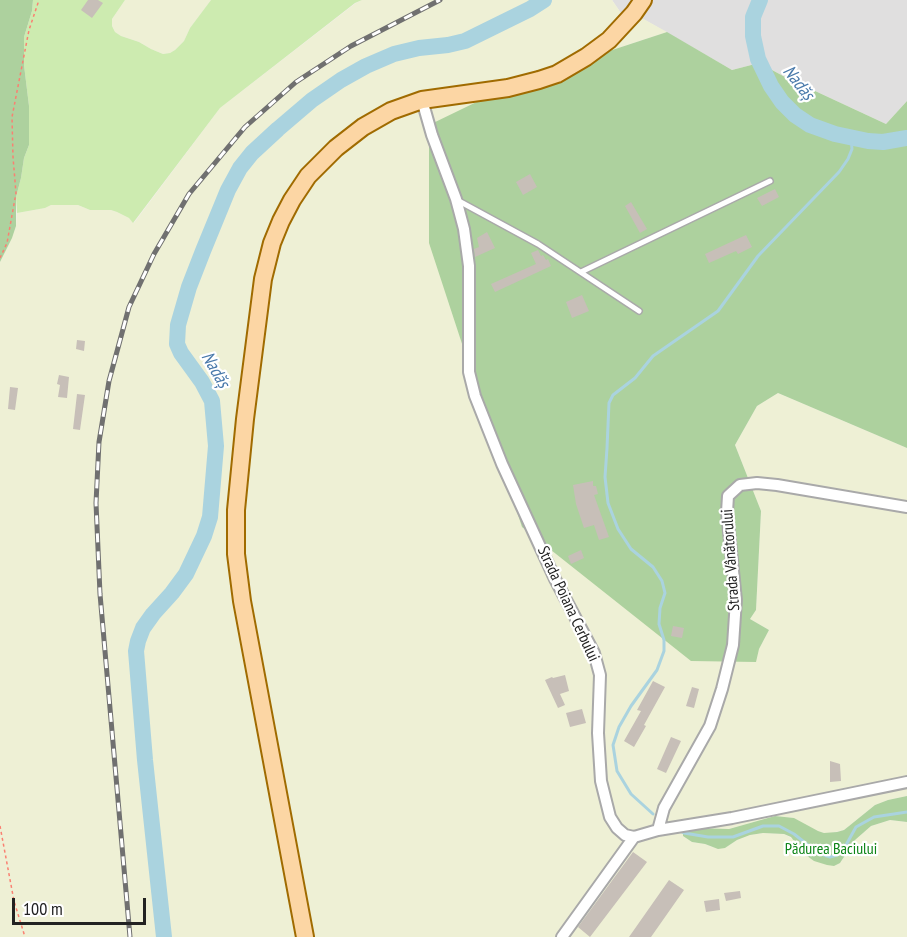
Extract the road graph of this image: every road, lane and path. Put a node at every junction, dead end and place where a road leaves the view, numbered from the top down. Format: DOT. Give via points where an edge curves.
graph roads {
  1 [pos="39,0"];
  2 [pos="643,0"];
  3 [pos="422,100"];
  4 [pos="770,181"];
  5 [pos="456,199"];
  6 [pos="0,258"];
  7 [pos="581,272"];
  8 [pos="639,311"];
  9 [pos="907,507"];
  10 [pos="907,782"];
  11 [pos="0,825"];
  12 [pos="658,830"];
  13 [pos="634,837"];
  14 [pos="25,937"];
  15 [pos="305,937"];
  16 [pos="562,937"];
  1 -- 6 [label="path" via="12,117 16,193 7,243"];
  2 -- 3 [label="main road" via="609,40 557,74 508,88"];
  3 -- 5 [label="street, Strada Poiana Cerbului"];
  3 -- 15 [label="main road" via="363,127 308,176 276,232 260,302 236,510 236,554"];
  4 -- 7 [label="lane"];
  5 -- 7 [label="lane"];
  5 -- 13 [label="street, Strada Poiana Cerbului" via="469,266 469,372 475,396 494,447 555,579 594,653 600,675 598,733 602,781 610,817 625,835"];
  7 -- 8 [label="lane"];
  9 -- 12 [label="street, Strada Vânătorului" via="757,483 740,485 728,496 736,600 733,645 710,726 664,808"];
  10 -- 12 [label="street"];
  11 -- 14 [label="path"];
  12 -- 13 [label="street"];
  13 -- 16 [label="street"];
}
